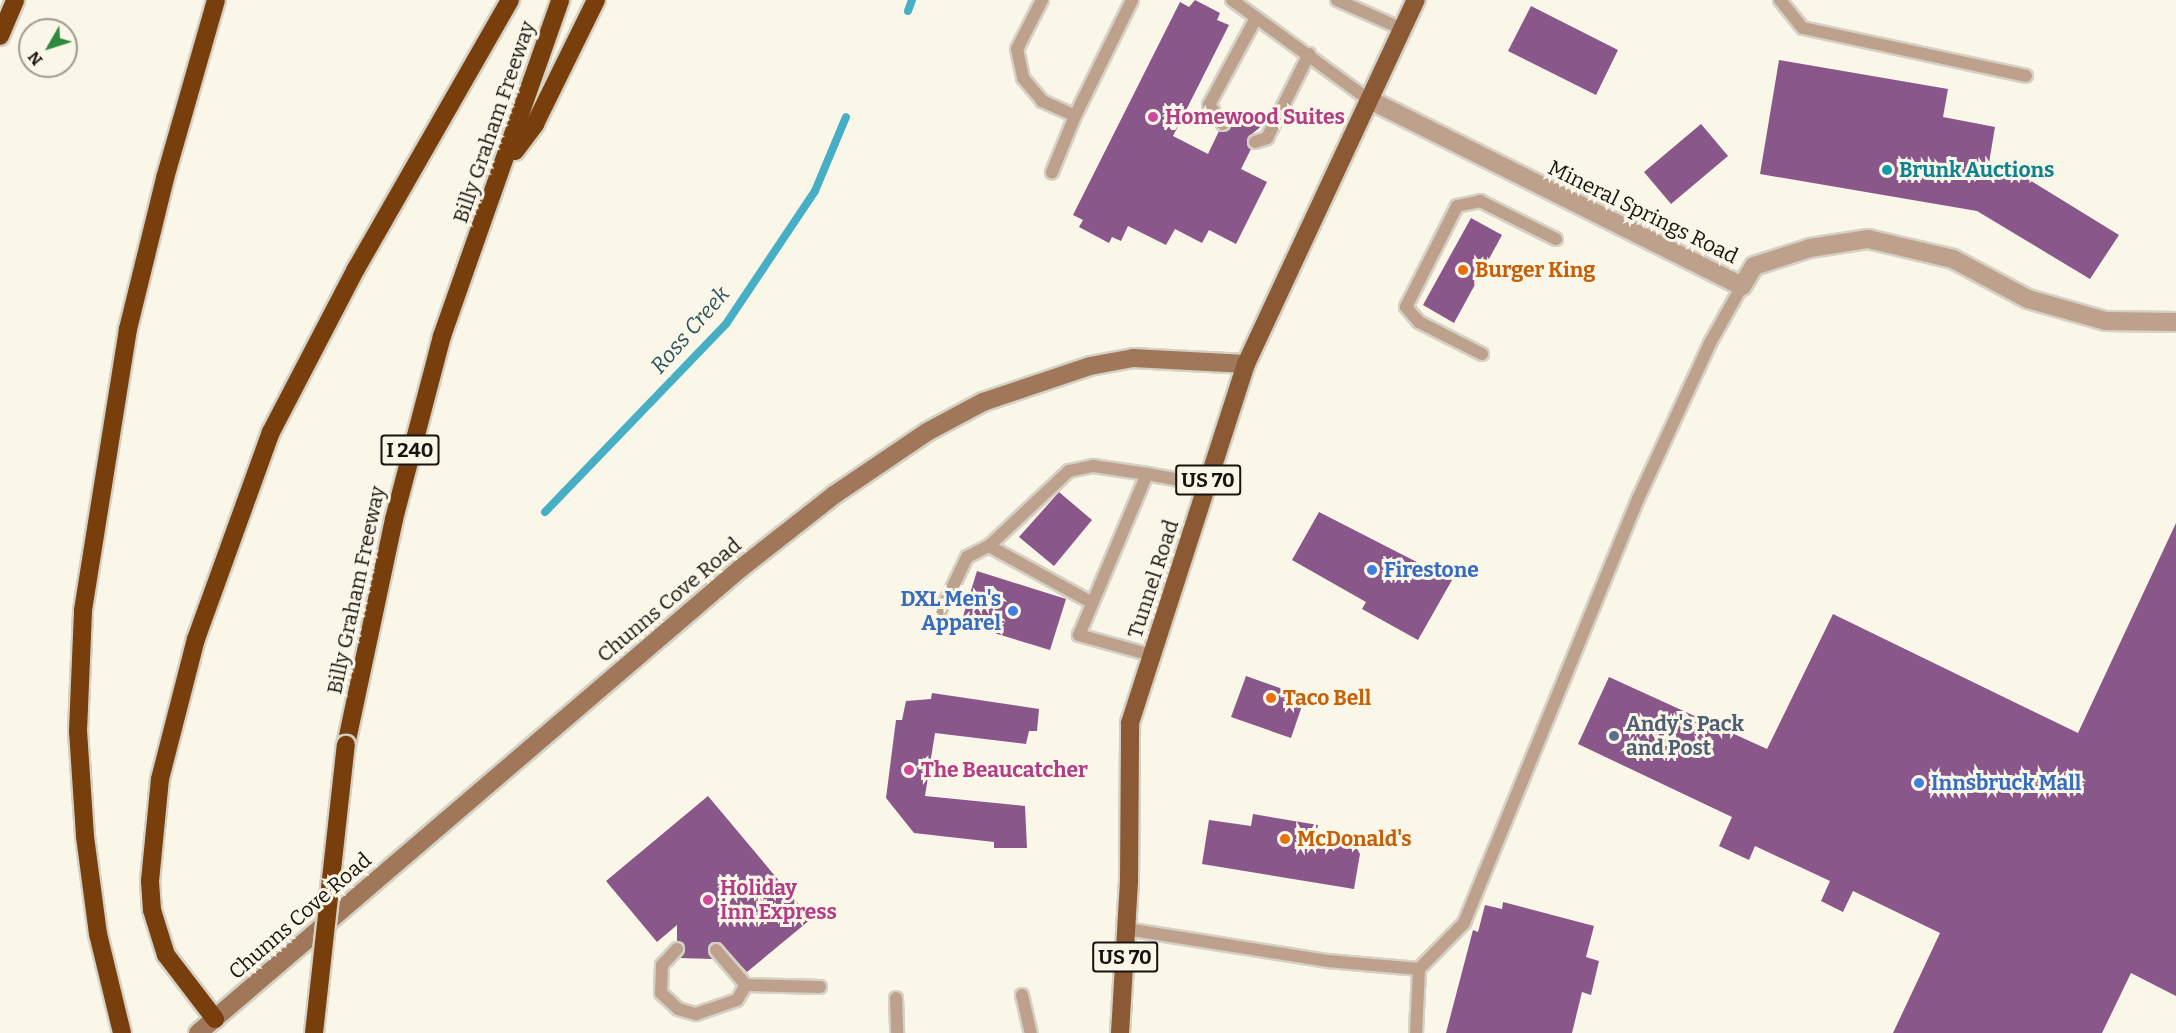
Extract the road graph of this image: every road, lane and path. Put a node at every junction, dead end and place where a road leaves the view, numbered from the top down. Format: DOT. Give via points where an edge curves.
graph roads {
  1 [pos="15,0"];
  2 [pos="216,0"];
  3 [pos="510,0"];
  4 [pos="560,0"];
  5 [pos="596,0"];
  6 [pos="1042,0"];
  7 [pos="1132,0"];
  8 [pos="1232,0"];
  9 [pos="1416,0"];
  10 [pos="1780,0"];
  11 [pos="1343,1"];
  12 [pos="1254,20"];
  13 [pos="1402,29"];
  14 [pos="0,36"];
  15 [pos="1308,54"];
  16 [pos="2026,76"];
  17 [pos="1368,99"];
  18 [pos="1075,116"];
  19 [pos="1223,124"];
  20 [pos="1255,142"];
  21 [pos="505,164"];
  22 [pos="1052,172"];
  23 [pos="1556,238"];
  24 [pos="1742,286"];
  25 [pos="2176,322"];
  26 [pos="1482,354"];
  27 [pos="1246,364"];
  28 [pos="1147,474"];
  29 [pos="1207,485"];
  30 [pos="989,546"];
  31 [pos="1091,602"];
  32 [pos="942,609"];
  33 [pos="1151,655"];
  34 [pos="1126,929"];
  35 [pos="677,949"];
  36 [pos="716,950"];
  37 [pos="1419,969"];
  38 [pos="746,985"];
  39 [pos="820,987"];
  40 [pos="1022,995"];
  41 [pos="896,998"];
  42 [pos="215,1019"];
  43 [pos="122,1033"];
  44 [pos="198,1033"];
  45 [pos="314,1033"];
  46 [pos="897,1033"];
  47 [pos="1031,1033"];
  48 [pos="1120,1033"];
  49 [pos="1416,1033"];
  1 -- 14 [label="highway"];
  2 -- 43 [label="highway" via="165,178 128,329 83,610 78,731 84,837 98,934"];
  3 -- 42 [label="highway" via="356,269 271,432 196,639 160,779 152,839 151,900 166,955"];
  4 -- 21 [label="highway, Billy Graham Freeway / I 240"];
  5 -- 21 [label="highway" via="535,124"];
  6 -- 18 [label="lane" via="1017,49 1023,78 1042,101"];
  7 -- 18 [label="lane"];
  8 -- 12 [label="lane"];
  9 -- 13 [label="main road, Tunnel Road / US 70"];
  10 -- 16 [label="lane" via="1803,28"];
  11 -- 13 [label="lane"];
  12 -- 15 [label="lane"];
  12 -- 19 [label="lane" via="1209,105"];
  13 -- 17 [label="main road, Tunnel Road / US 70"];
  15 -- 17 [label="lane"];
  15 -- 20 [label="lane" via="1278,121 1267,138"];
  17 -- 24 [label="street, Mineral Springs Road"];
  17 -- 27 [label="main road, Tunnel Road / US 70"];
  18 -- 22 [label="lane"];
  21 -- 45 [label="highway, Billy Graham Freeway / I 240, bridge" via="442,336 416,428 346,745"];
  23 -- 26 [label="lane" via="1479,201 1457,206 1406,307 1419,322"];
  24 -- 25 [label="street, Mineral Springs Road" via="1754,266 1810,248 1868,239 1953,259 2028,299 2106,321"];
  24 -- 37 [label="lane" via="1710,343 1638,499 1464,923"];
  27 -- 29 [label="main road, Tunnel Road / US 70"];
  27 -- 42 [label="main road, Chunns Cove Road" via="1133,358 1090,366 983,402 927,432 834,495 741,568"];
  28 -- 29 [label="lane"];
  28 -- 30 [label="lane" via="1092,466 1069,471"];
  28 -- 31 [label="lane"];
  29 -- 33 [label="main road, Tunnel Road / US 70"];
  30 -- 31 [label="lane"];
  30 -- 32 [label="lane" via="968,557"];
  31 -- 33 [label="lane" via="1079,635"];
  33 -- 34 [label="main road, Tunnel Road / US 70" via="1130,723"];
  34 -- 37 [label="lane" via="1328,961"];
  34 -- 48 [label="main road, Tunnel Road / US 70"];
  35 -- 38 [label="lane" via="662,965 658,980 661,993 678,1009 696,1014 719,1009 737,1000"];
  36 -- 38 [label="lane"];
  37 -- 49 [label="lane"];
  38 -- 39 [label="lane"];
  40 -- 47 [label="lane"];
  41 -- 46 [label="lane"];
  42 -- 44 [label="main road, Chunns Cove Road"];
}
